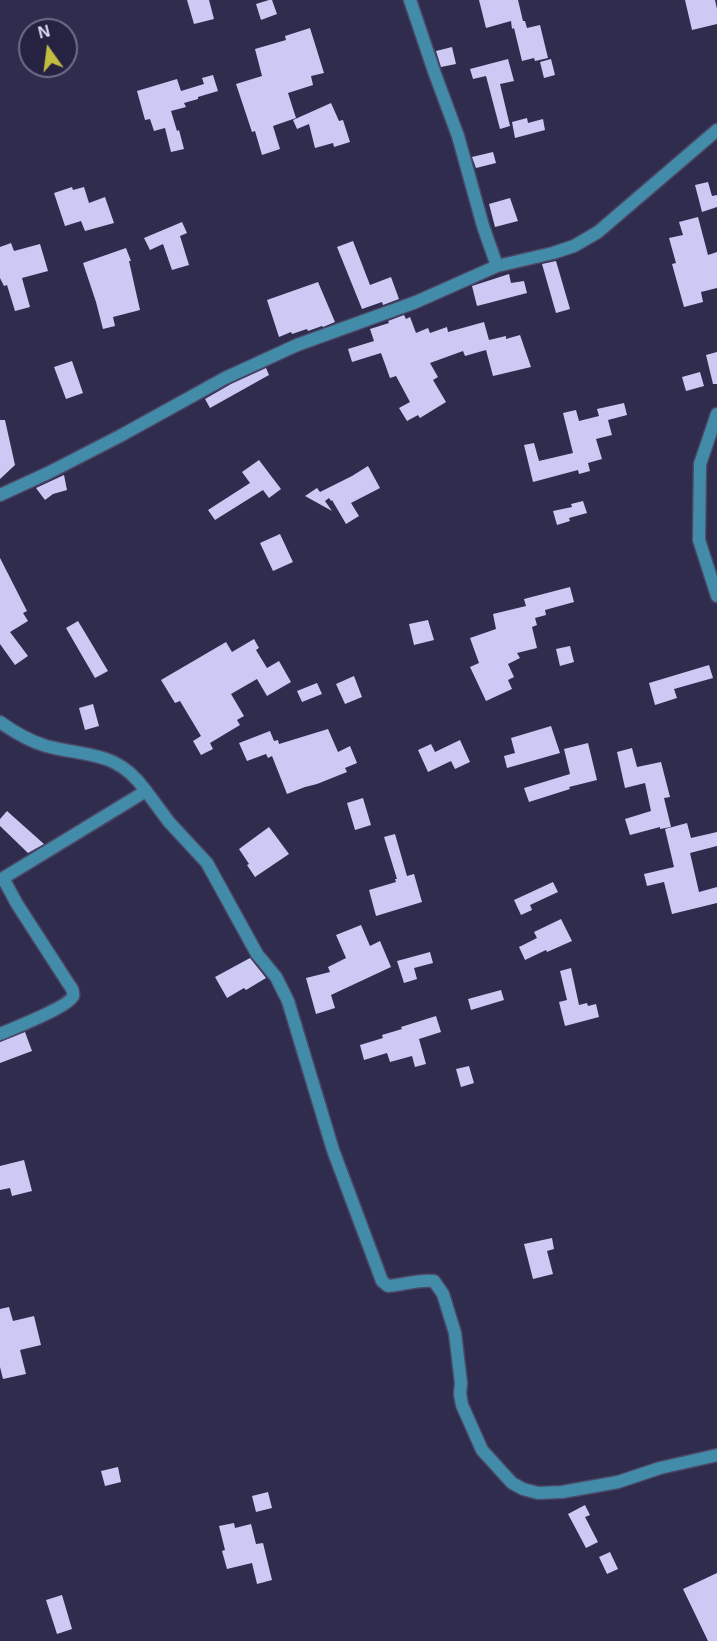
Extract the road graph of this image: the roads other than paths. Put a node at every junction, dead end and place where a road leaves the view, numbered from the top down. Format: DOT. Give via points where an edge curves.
graph roads {
  1 [pos="410,0"];
  2 [pos="717,130"];
  3 [pos="497,266"];
  4 [pos="717,414"];
  5 [pos="0,495"];
  6 [pos="717,596"];
  7 [pos="0,722"];
  8 [pos="146,791"];
  9 [pos="1,879"];
  10 [pos="0,1035"];
  11 [pos="717,1455"];
  1 -- 3 [label="street" via="458,136"];
  2 -- 3 [label="street" via="587,239 552,253"];
  3 -- 5 [label="street" via="416,302 297,345 225,378 120,436"];
  4 -- 6 [label="street" via="700,464 699,540"];
  7 -- 8 [label="street" via="45,746 108,759 128,771"];
  8 -- 9 [label="street"];
  8 -- 11 [label="street" via="207,863 288,1001 333,1150 382,1281 388,1286 434,1281 443,1294 455,1333 462,1405 482,1450 512,1483 538,1493 618,1482"];
  9 -- 10 [label="street" via="73,994 59,1008"];
}
